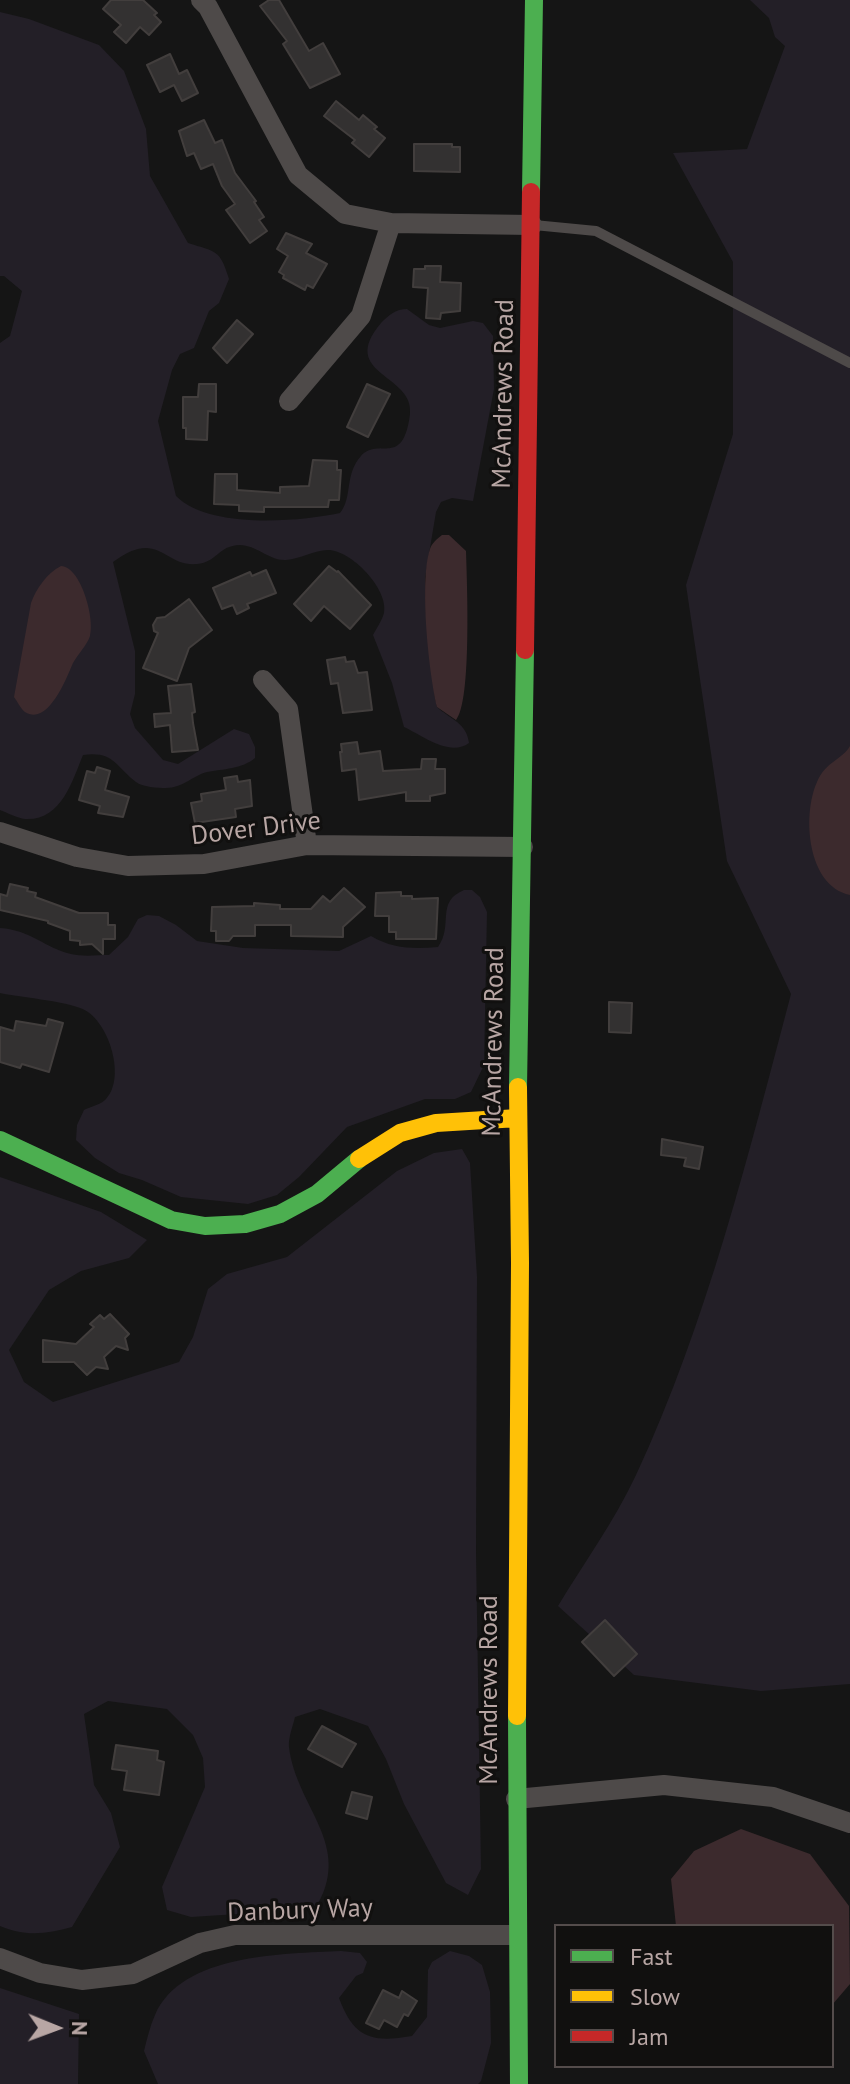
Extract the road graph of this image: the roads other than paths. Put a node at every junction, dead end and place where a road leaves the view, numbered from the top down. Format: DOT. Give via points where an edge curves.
graph roads {
  1 [pos="201,0"];
  2 [pos="534,0"];
  3 [pos="391,223"];
  4 [pos="532,225"];
  5 [pos="850,363"];
  6 [pos="289,401"];
  7 [pos="263,680"];
  8 [pos="0,832"];
  9 [pos="307,845"];
  10 [pos="523,847"];
  11 [pos="518,1118"];
  12 [pos="0,1140"];
  13 [pos="516,1799"];
  14 [pos="850,1823"];
  15 [pos="517,1935"];
  16 [pos="0,1958"];
  17 [pos="519,2084"];
  1 -- 3 [label="street" via="298,175 345,214"];
  2 -- 4 [label="main road, McAndrews Road"];
  3 -- 4 [label="street"];
  3 -- 6 [label="street" via="361,316"];
  4 -- 5 [label="lane" via="596,231"];
  4 -- 10 [label="main road, McAndrews Road"];
  7 -- 9 [label="street" via="288,709"];
  8 -- 9 [label="street, Dover Drive" via="77,857 128,866 204,864"];
  9 -- 10 [label="street, Dover Drive"];
  10 -- 11 [label="main road, McAndrews Road"];
  11 -- 12 [label="main road" via="436,1123 400,1133 317,1194 280,1214 245,1224 205,1226 171,1220 125,1201"];
  11 -- 13 [label="main road, McAndrews Road"];
  13 -- 14 [label="street" via="664,1785 773,1797"];
  13 -- 15 [label="main road, McAndrews Road"];
  15 -- 16 [label="street, Danbury Way" via="235,1935 200,1943 133,1974 82,1980 40,1973"];
  15 -- 17 [label="main road, McAndrews Road"];
}
